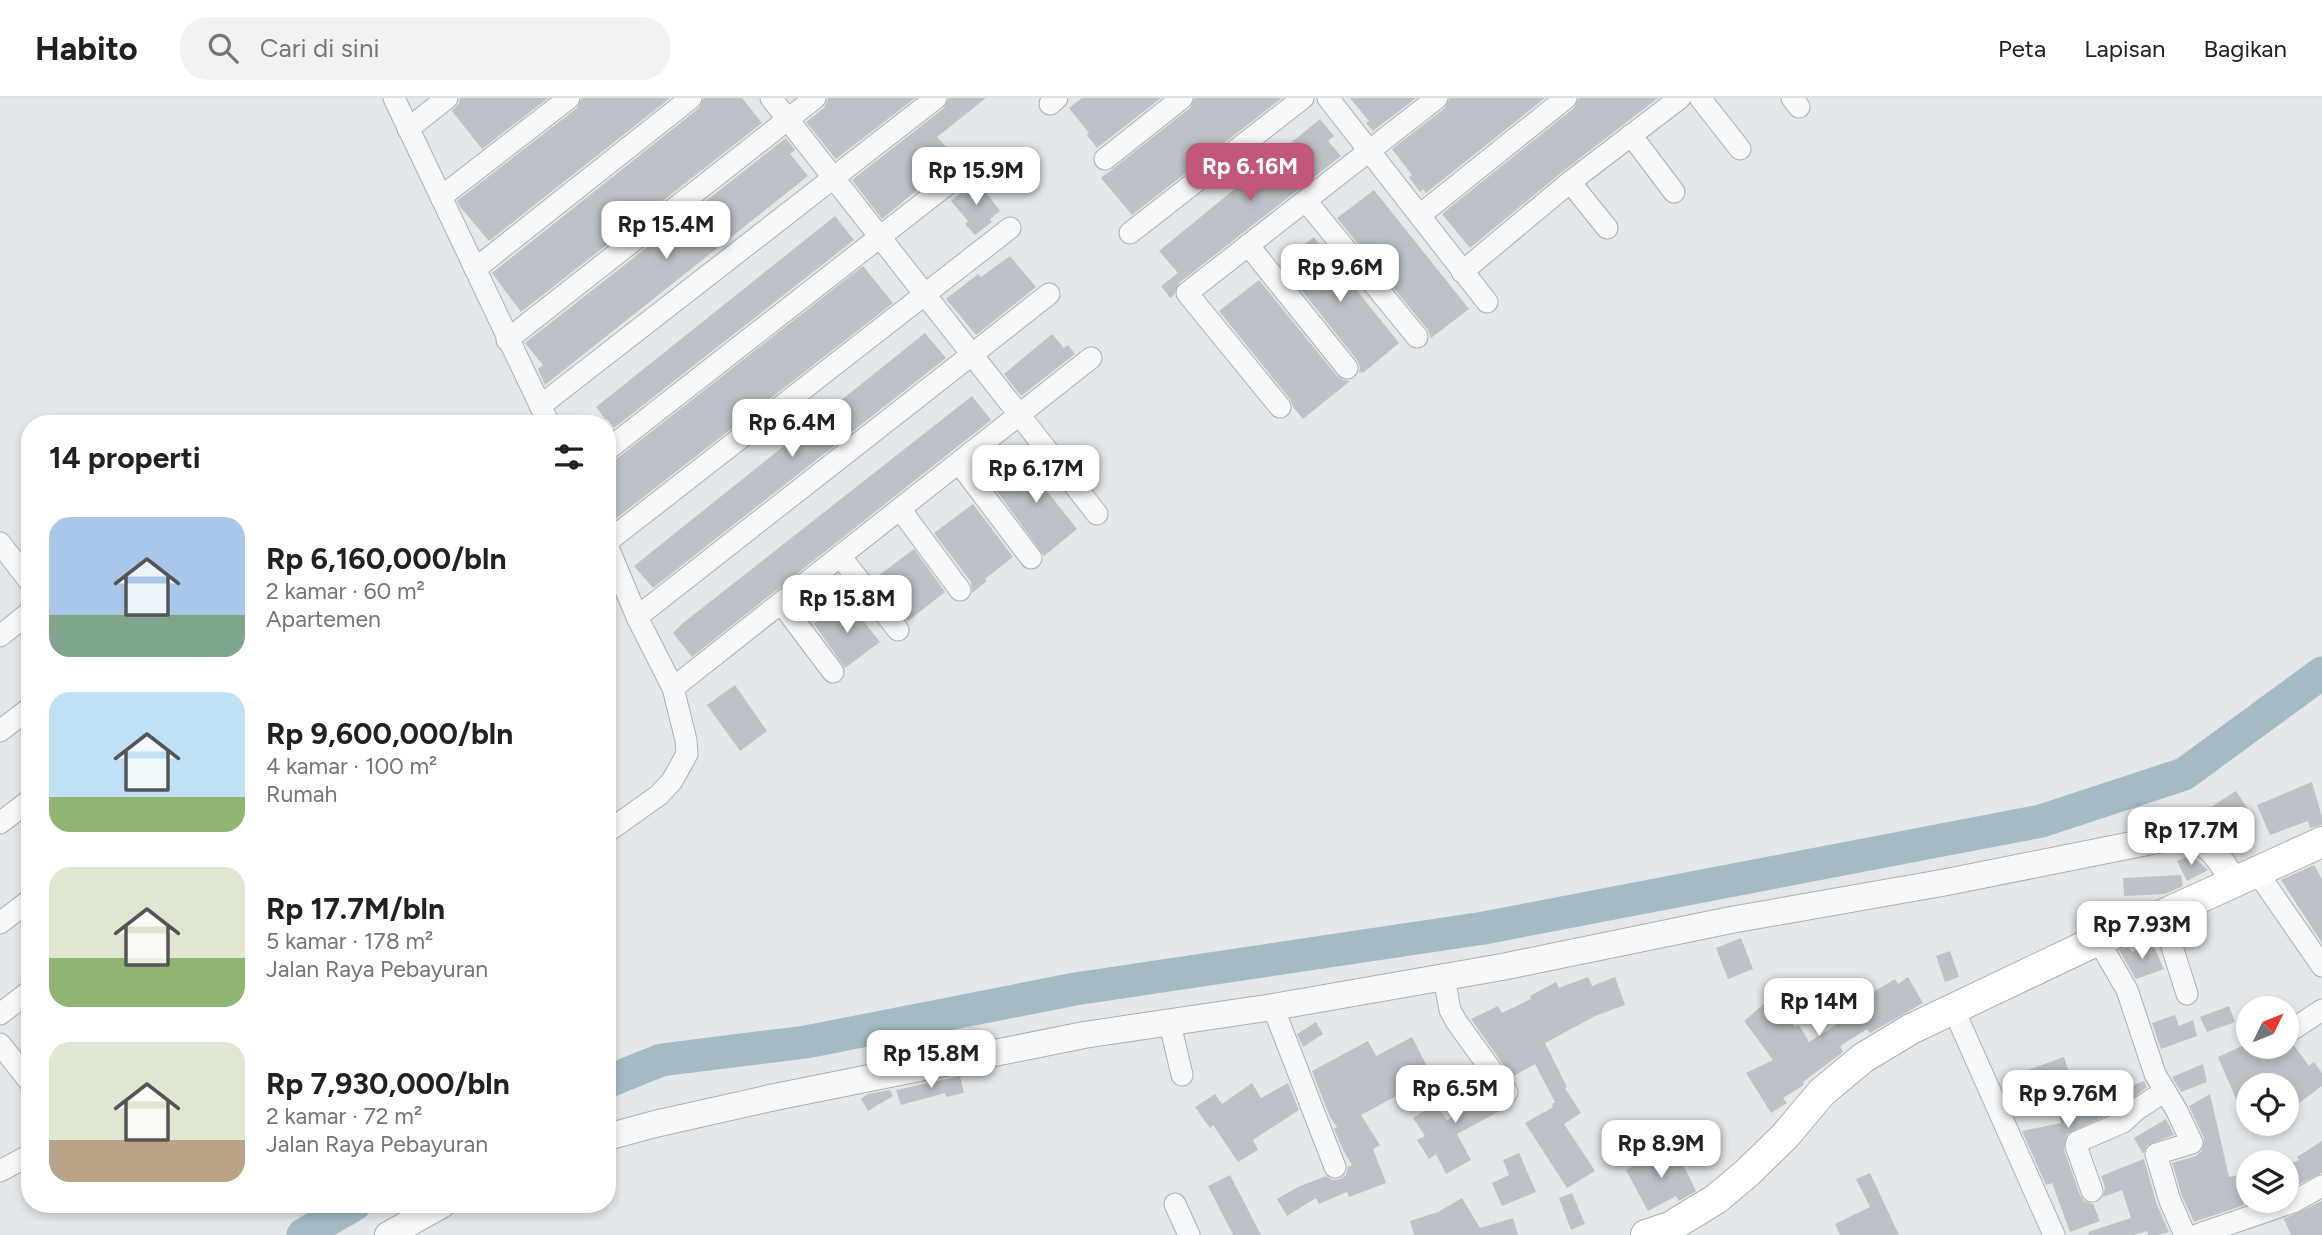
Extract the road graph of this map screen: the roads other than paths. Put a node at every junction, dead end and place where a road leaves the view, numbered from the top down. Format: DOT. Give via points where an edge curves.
graph roads {
  1 [pos="394,98"];
  2 [pos="447,98"];
  3 [pos="569,98"];
  4 [pos="691,98"];
  5 [pos="771,98"];
  6 [pos="815,98"];
  7 [pos="936,98"];
  8 [pos="1182,98"];
  9 [pos="1303,98"];
  10 [pos="1328,98"];
  11 [pos="1437,98"];
  12 [pos="1566,98"];
  13 [pos="1679,98"];
  14 [pos="1700,98"];
  15 [pos="788,119"];
  16 [pos="408,129"];
  17 [pos="1631,135"];
  18 [pos="1740,149"];
  19 [pos="1369,152"];
  20 [pos="1105,159"];
  21 [pos="972,165"];
  22 [pos="834,178"];
  23 [pos="1570,182"];
  24 [pos="1674,192"];
  25 [pos="441,197"];
  26 [pos="1306,201"];
  27 [pos="1420,215"];
  28 [pos="1010,228"];
  29 [pos="1607,228"];
  30 [pos="1130,233"];
  31 [pos="880,237"];
  32 [pos="1248,245"];
  33 [pos="475,269"];
  34 [pos="1462,272"];
  35 [pos="925,294"];
  36 [pos="1049,294"];
  37 [pos="1487,302"];
  38 [pos="1417,337"];
  39 [pos="507,340"];
  40 [pos="972,354"];
  41 [pos="1091,358"];
  42 [pos="1347,368"];
  43 [pos="1280,407"];
  44 [pos="544,415"];
  45 [pos="1019,415"];
  46 [pos="616,443"];
  47 [pos="959,463"];
  48 [pos="900,509"];
  49 [pos="1097,514"];
  50 [pos="616,536"];
  51 [pos="0,543"];
  52 [pos="840,556"];
  53 [pos="1031,558"];
  54 [pos="616,564"];
  55 [pos="21,570"];
  56 [pos="960,590"];
  57 [pos="781,603"];
  58 [pos="638,617"];
  59 [pos="21,619"];
  60 [pos="898,630"];
  61 [pos="0,636"];
  62 [pos="833,672"];
  63 [pos="673,688"];
  64 [pos="21,715"];
  65 [pos="0,731"];
  66 [pos="21,807"];
  67 [pos="0,823"];
  68 [pos="616,826"];
  69 [pos="2322,842"];
  70 [pos="2245,877"];
  71 [pos="21,907"];
  72 [pos="2162,915"];
  73 [pos="0,923"];
  74 [pos="2098,940"];
  75 [pos="2322,966"];
  76 [pos="1444,977"];
  77 [pos="2187,994"];
  78 [pos="21,998"];
  79 [pos="1273,1007"];
  80 [pos="1953,1008"];
  81 [pos="2322,1010"];
  82 [pos="0,1014"];
  83 [pos="1170,1024"];
  84 [pos="2300,1024"];
  85 [pos="0,1044"];
  86 [pos="21,1071"];
  87 [pos="1182,1075"];
  88 [pos="2165,1091"];
  89 [pos="1507,1092"];
  90 [pos="616,1135"];
  91 [pos="21,1160"];
  92 [pos="1335,1167"];
  93 [pos="0,1171"];
  94 [pos="2322,1186"];
  95 [pos="2092,1191"];
  96 [pos="1175,1204"];
  97 [pos="427,1213"];
  98 [pos="388,1235"];
  99 [pos="1189,1235"];
  100 [pos="1646,1235"];
  101 [pos="2054,1235"];
  102 [pos="2185,1235"];
  103 [pos="2197,1235"];
  1 -- 16 [label="street"];
  2 -- 16 [label="street"];
  3 -- 25 [label="street"];
  4 -- 33 [label="street"];
  5 -- 15 [label="street"];
  6 -- 15 [label="street"];
  7 -- 22 [label="street"];
  8 -- 20 [label="street"];
  9 -- 30 [label="street"];
  10 -- 19 [label="street"];
  11 -- 19 [label="street"];
  12 -- 27 [label="street"];
  13 -- 17 [label="street"];
  14 -- 18 [label="street"];
  15 -- 22 [label="street"];
  15 -- 39 [label="street"];
  16 -- 25 [label="street"];
  17 -- 23 [label="street"];
  17 -- 24 [label="street"];
  19 -- 26 [label="street"];
  19 -- 27 [label="street"];
  21 -- 31 [label="street"];
  22 -- 31 [label="street"];
  22 -- 44 [label="street"];
  23 -- 29 [label="street"];
  23 -- 34 [label="street"];
  25 -- 33 [label="street"];
  26 -- 32 [label="street"];
  26 -- 38 [label="street"];
  27 -- 34 [label="street"];
  28 -- 35 [label="street"];
  31 -- 35 [label="street"];
  31 -- 46 [label="street"];
  32 -- 42 [label="street"];
  32 -- 43 [label="street" via="1187,293"];
  33 -- 39 [label="street"];
  34 -- 37 [label="street"];
  35 -- 40 [label="street"];
  35 -- 50 [label="street"];
  36 -- 40 [label="street"];
  39 -- 44 [label="street"];
  40 -- 45 [label="street"];
  40 -- 58 [label="street"];
  41 -- 45 [label="street"];
  45 -- 47 [label="street"];
  45 -- 49 [label="street"];
  47 -- 48 [label="street"];
  47 -- 53 [label="street"];
  48 -- 52 [label="street"];
  48 -- 56 [label="street"];
  51 -- 55 [label="street"];
  52 -- 57 [label="street"];
  52 -- 60 [label="street"];
  54 -- 58 [label="street"];
  57 -- 62 [label="street"];
  57 -- 63 [label="street"];
  58 -- 63 [label="street"];
  59 -- 61 [label="street"];
  63 -- 68 [label="street" via="687,754 672,782"];
  64 -- 65 [label="street"];
  66 -- 67 [label="street"];
  69 -- 70 [label="main road"];
  70 -- 72 [label="main road"];
  70 -- 75 [label="street"];
  70 -- 76 [label="street" via="2212,848 2190,836 2177,836"];
  71 -- 73 [label="street"];
  72 -- 74 [label="main road"];
  72 -- 77 [label="street"];
  74 -- 80 [label="main road"];
  74 -- 88 [label="street" via="2127,990"];
  76 -- 79 [label="street"];
  76 -- 89 [label="street" via="1456,1021"];
  78 -- 82 [label="street"];
  79 -- 83 [label="street"];
  79 -- 92 [label="street"];
  80 -- 100 [label="main road" via="1863,1058 1822,1092 1747,1174 1689,1217"];
  80 -- 101 [label="street"];
  81 -- 84 [label="street"];
  83 -- 87 [label="street"];
  83 -- 90 [label="street" via="1084,1035 892,1073"];
  85 -- 86 [label="street"];
  88 -- 95 [label="street" via="2123,1122 2077,1142"];
  88 -- 102 [label="street" via="2192,1143 2156,1156"];
  91 -- 93 [label="street"];
  94 -- 103 [label="street" via="2293,1202"];
  96 -- 99 [label="street"];
  97 -- 98 [label="street"];
}
